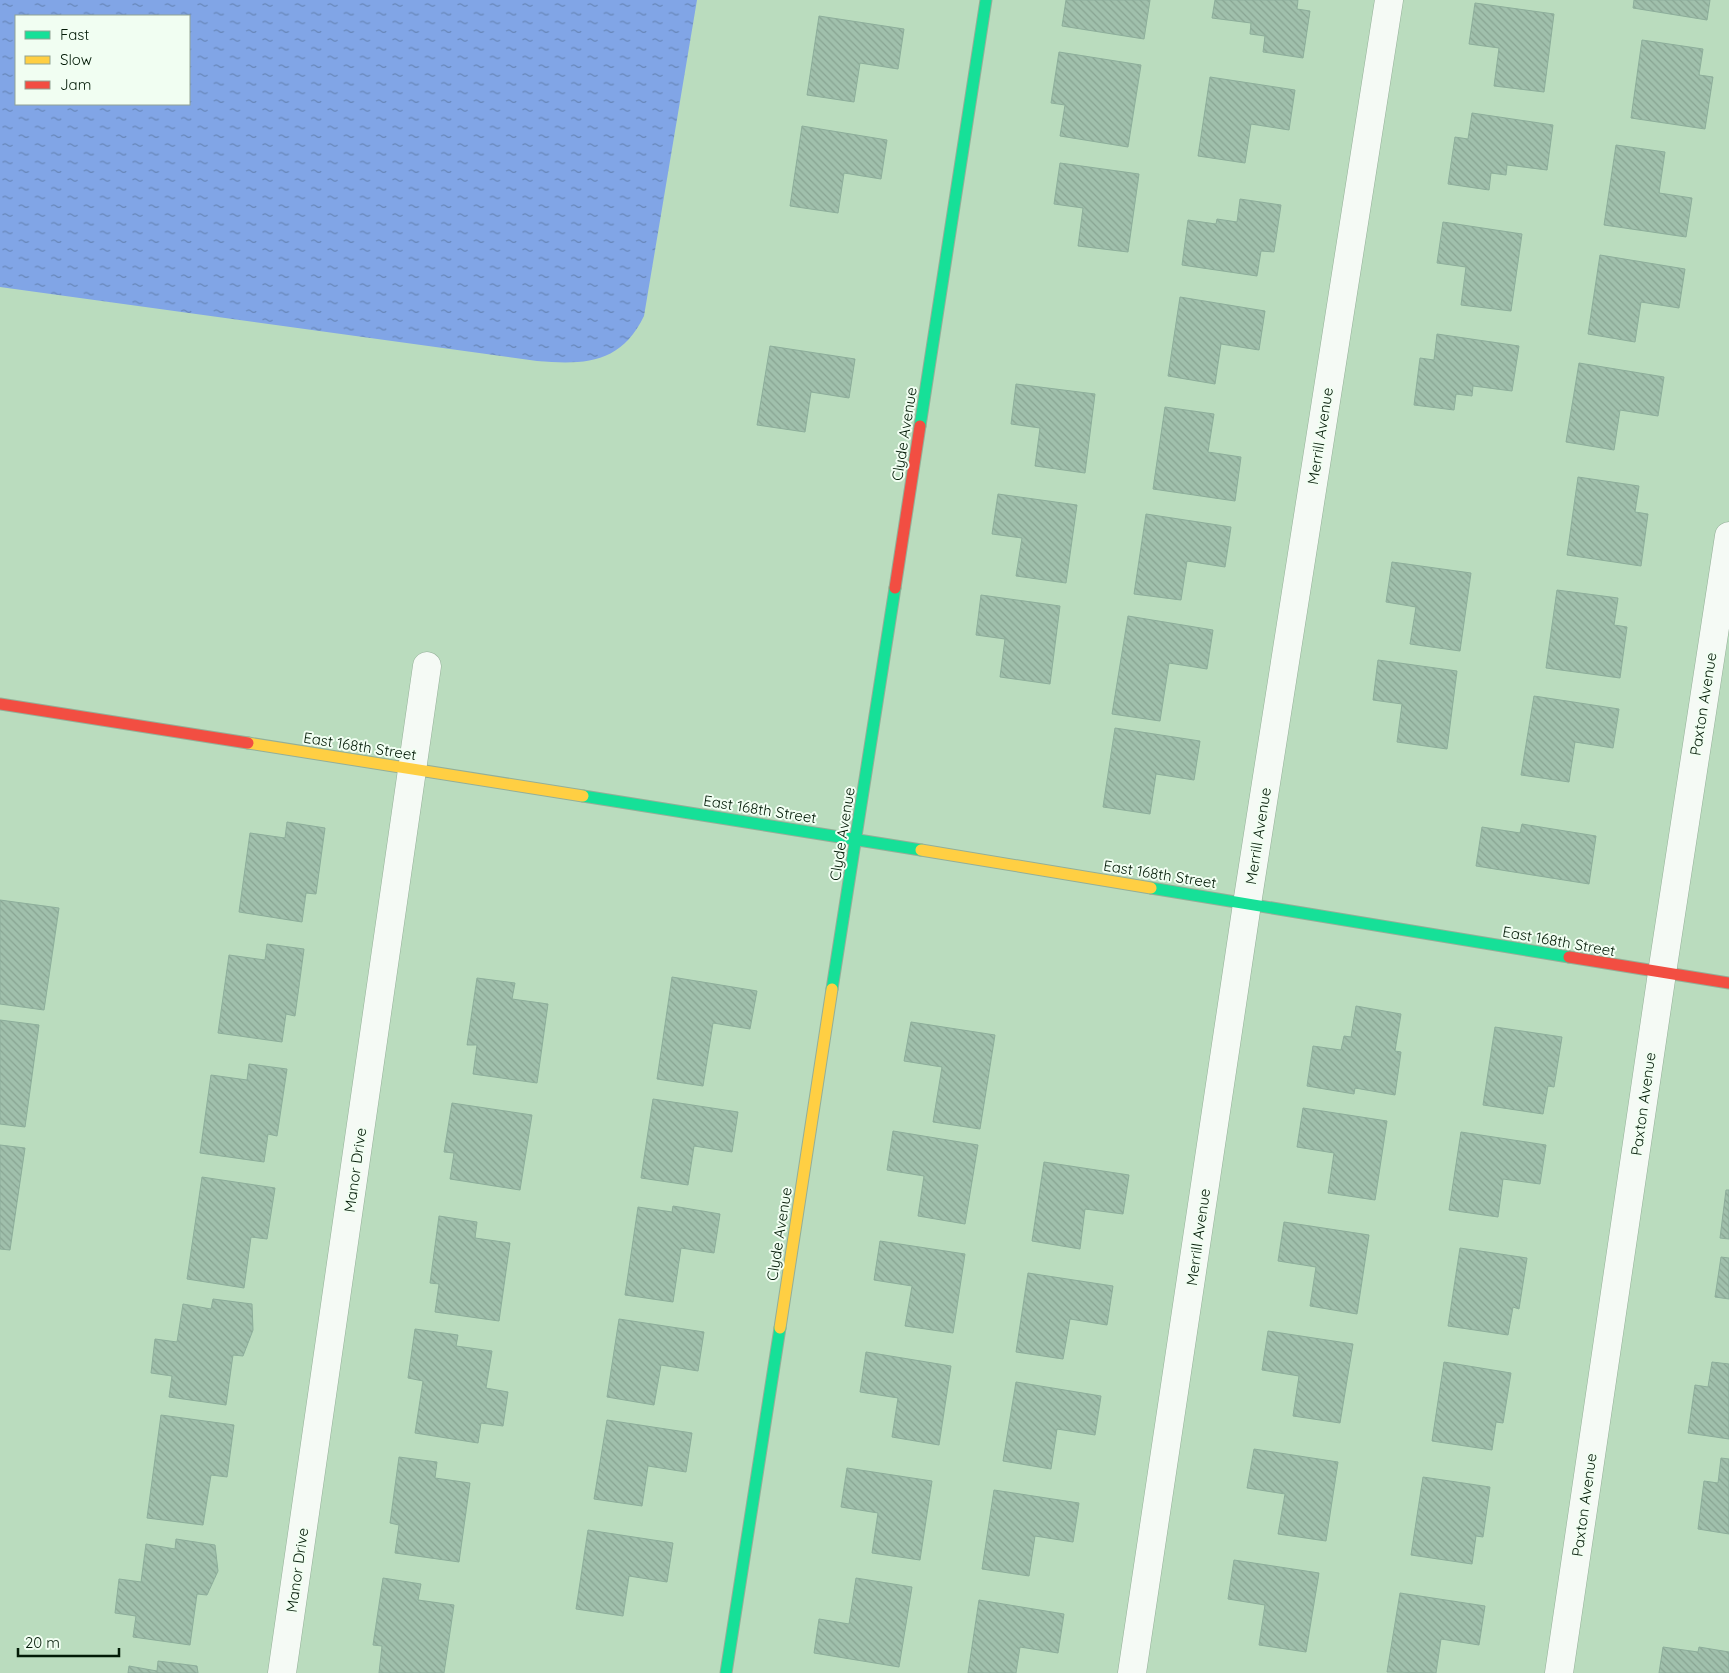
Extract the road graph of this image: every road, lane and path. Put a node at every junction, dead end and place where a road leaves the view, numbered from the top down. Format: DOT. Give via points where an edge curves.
graph roads {
  1 [pos="986,0"];
  2 [pos="1389,0"];
  3 [pos="1729,536"];
  4 [pos="427,666"];
  5 [pos="0,704"];
  6 [pos="412,769"];
  7 [pos="856,839"];
  8 [pos="1247,904"];
  9 [pos="1662,973"];
  10 [pos="1729,983"];
  11 [pos="282,1673"];
  12 [pos="726,1673"];
  13 [pos="1132,1673"];
  14 [pos="1559,1673"];
  1 -- 7 [label="street, Clyde Avenue"];
  2 -- 8 [label="street, Merrill Avenue"];
  3 -- 9 [label="street, Paxton Avenue"];
  4 -- 6 [label="street, Manor Drive"];
  5 -- 6 [label="street, East 168th Street"];
  6 -- 7 [label="street, East 168th Street"];
  6 -- 11 [label="street, Manor Drive"];
  7 -- 8 [label="street, East 168th Street"];
  7 -- 12 [label="street, Clyde Avenue"];
  8 -- 9 [label="street, East 168th Street"];
  8 -- 13 [label="street, Merrill Avenue"];
  9 -- 10 [label="street, East 168th Street"];
  9 -- 14 [label="street, Paxton Avenue"];
}
